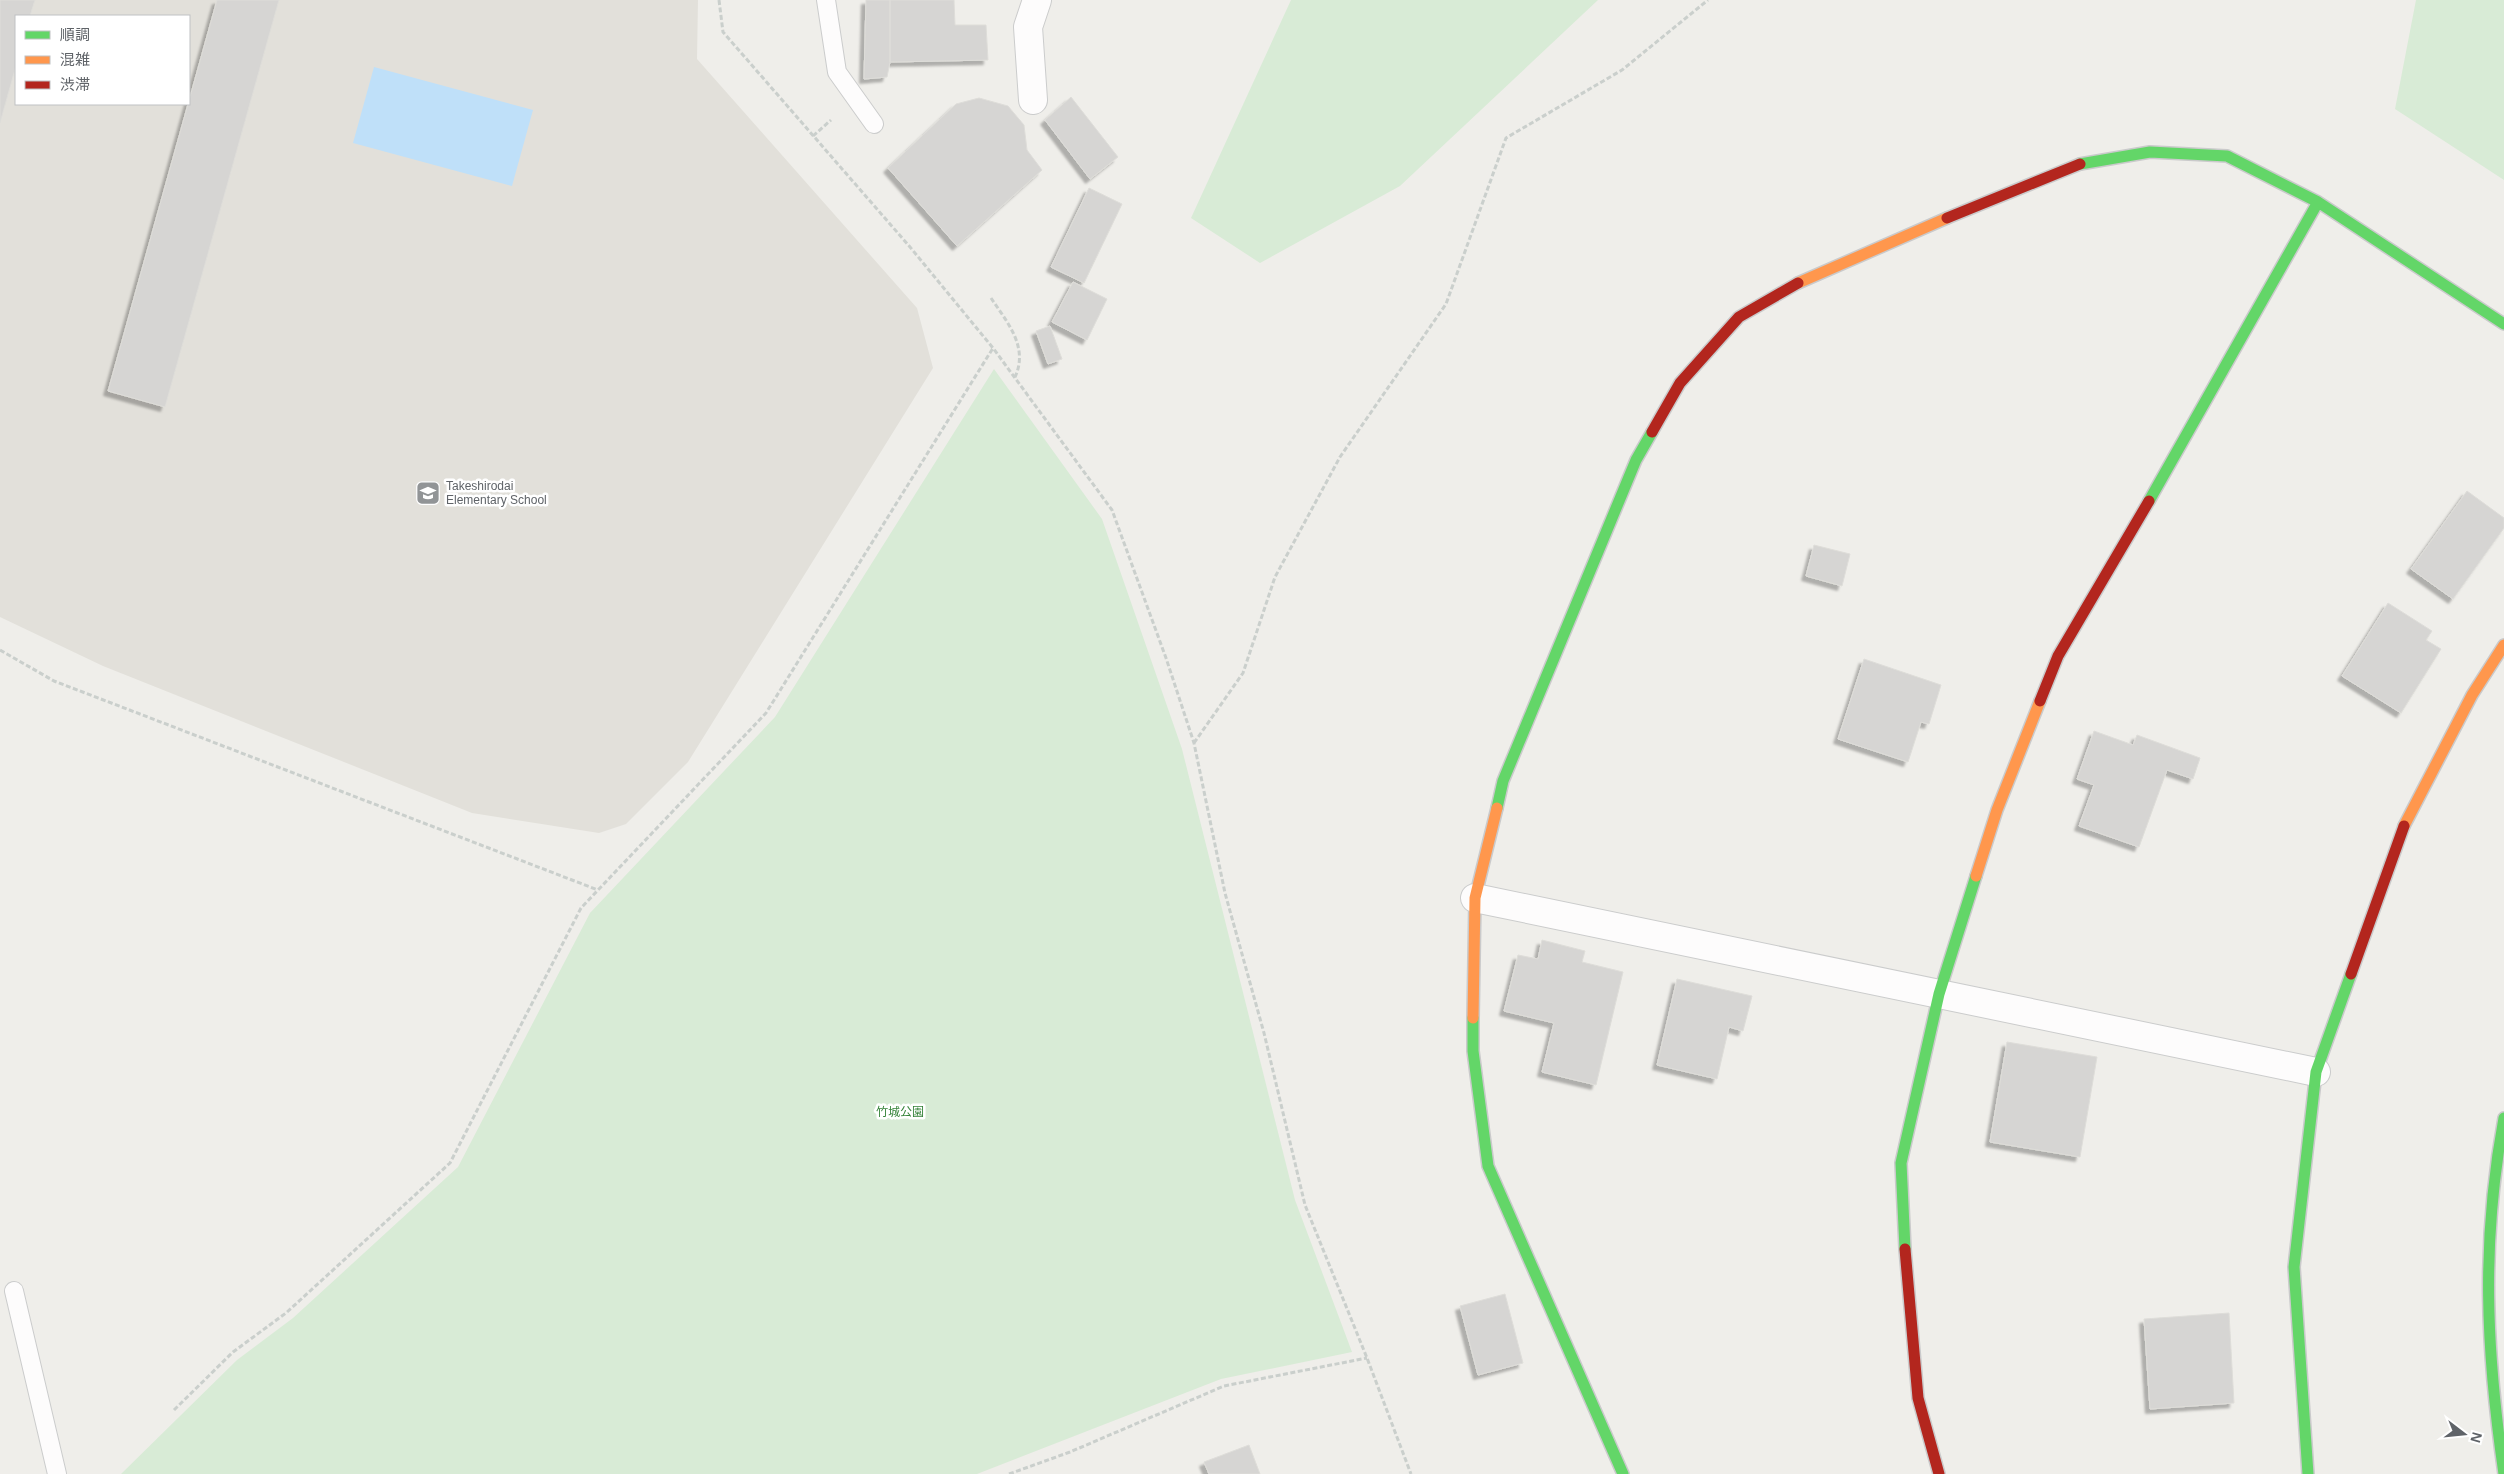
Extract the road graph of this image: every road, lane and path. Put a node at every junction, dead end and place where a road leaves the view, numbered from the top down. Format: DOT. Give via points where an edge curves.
graph roads {
  1 [pos="719,0"];
  2 [pos="826,0"];
  3 [pos="1037,0"];
  4 [pos="1708,0"];
  5 [pos="1032,100"];
  6 [pos="874,124"];
  7 [pos="2318,202"];
  8 [pos="992,298"];
  9 [pos="2504,324"];
  10 [pos="993,348"];
  11 [pos="1015,378"];
  12 [pos="2504,645"];
  13 [pos="0,650"];
  14 [pos="1194,743"];
  15 [pos="598,890"];
  16 [pos="1475,898"];
  17 [pos="1939,994"];
  18 [pos="2316,1072"];
  19 [pos="2504,1118"];
  20 [pos="14,1291"];
  21 [pos="1367,1358"];
  22 [pos="174,1410"];
  23 [pos="57,1474"];
  24 [pos="1008,1474"];
  25 [pos="1410,1474"];
  26 [pos="1624,1474"];
  27 [pos="1939,1474"];
  28 [pos="2308,1474"];
  29 [pos="2504,1474"];
  1 -- 10 [label="path" via="723,32 910,247"];
  2 -- 6 [label="lane" via="838,72"];
  3 -- 5 [label="street" via="1028,26"];
  4 -- 14 [label="path" via="1622,70 1506,138 1446,304 1340,457 1275,577 1243,673"];
  7 -- 9 [label="street"];
  7 -- 16 [label="street" via="2227,156 2150,152 2073,165 1810,276 1739,317 1680,383 1636,460 1503,781"];
  7 -- 17 [label="street" via="2058,656 1997,810"];
  8 -- 11 [label="path" via="1018,340 1019,369"];
  10 -- 11 [label="path"];
  10 -- 15 [label="path" via="766,713"];
  11 -- 14 [label="path" via="1112,510"];
  12 -- 18 [label="street" via="2472,695 2408,815"];
  13 -- 15 [label="path" via="54,681"];
  14 -- 21 [label="path" via="1225,893 1264,1033 1305,1205"];
  15 -- 22 [label="path" via="581,908 450,1163 286,1313 233,1352"];
  16 -- 17 [label="street"];
  16 -- 26 [label="street" via="1473,1051 1488,1166"];
  17 -- 18 [label="street"];
  17 -- 27 [label="street" via="1901,1163 1918,1398"];
  18 -- 28 [label="street" via="2294,1267"];
  19 -- 29 [label="street" via="2496,1152 2488,1253 2487,1327 2496,1427"];
  20 -- 23 [label="lane"];
  21 -- 24 [label="path" via="1224,1386 1070,1452"];
  21 -- 25 [label="path"];
}
